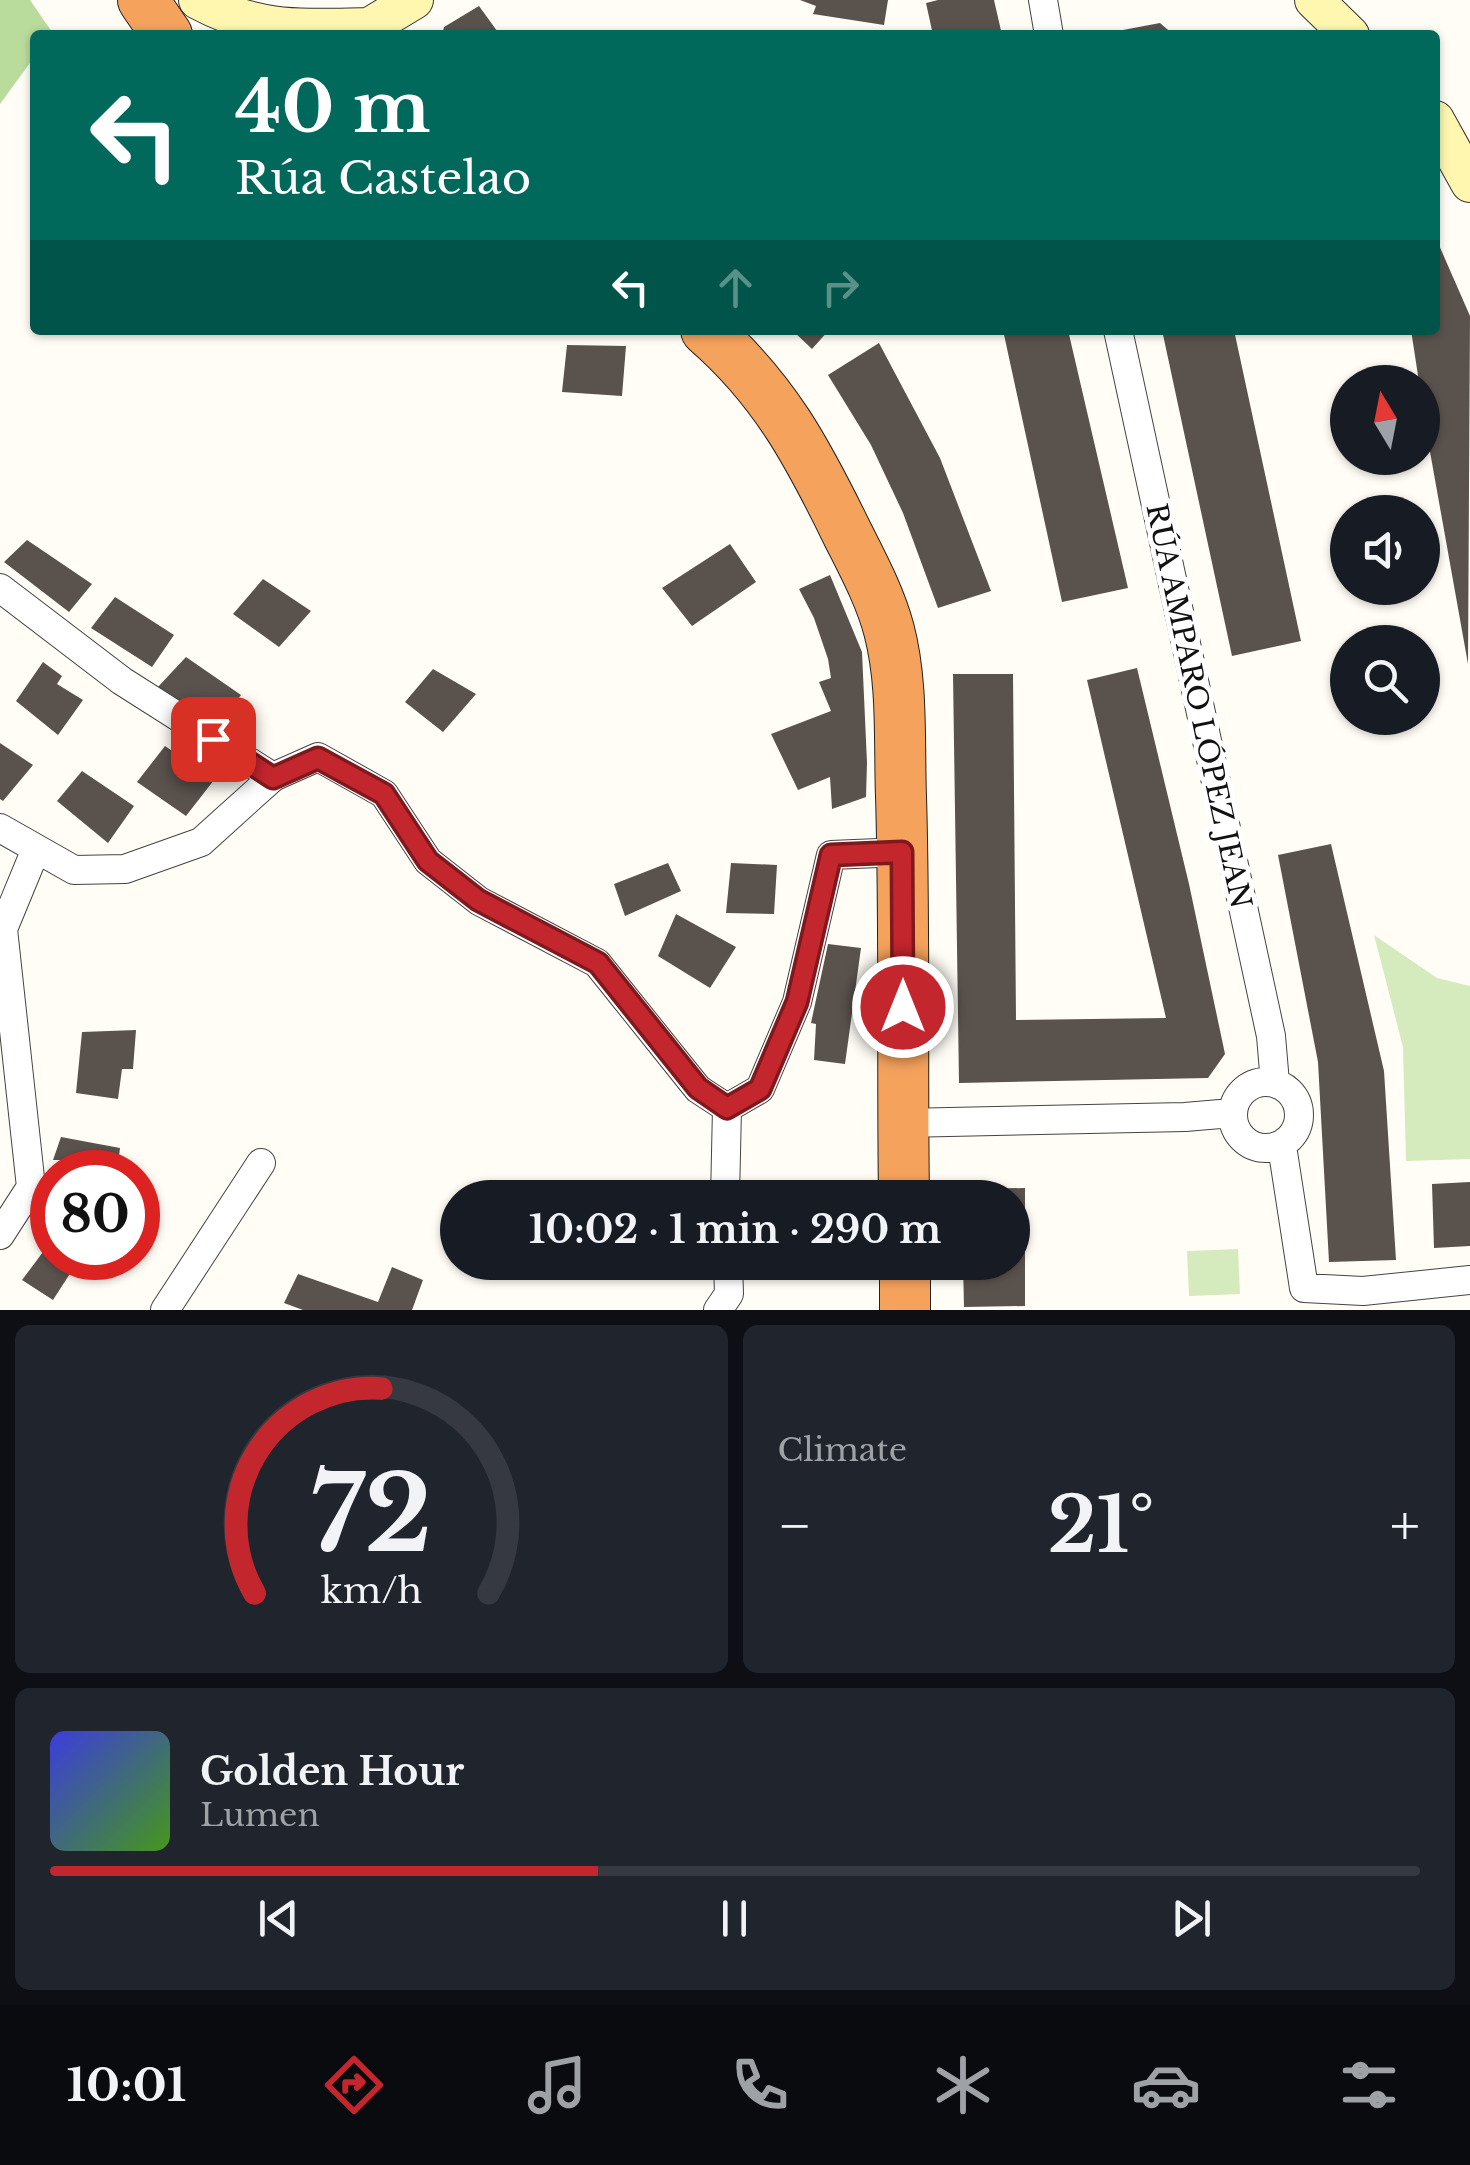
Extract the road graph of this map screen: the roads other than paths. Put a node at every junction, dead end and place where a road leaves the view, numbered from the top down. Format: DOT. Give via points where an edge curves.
graph roads {
  1 [pos="142,0"];
  2 [pos="198,0"];
  3 [pos="414,0"];
  4 [pos="1042,0"];
  5 [pos="1314,0"];
  6 [pos="163,30"];
  7 [pos="336,30"];
  8 [pos="368,30"];
  9 [pos="1048,30"];
  10 [pos="1345,30"];
  11 [pos="1440,129"];
  12 [pos="1470,183"];
  13 [pos="712,335"];
  14 [pos="1119,335"];
  15 [pos="0,588"];
  16 [pos="273,778"];
  17 [pos="0,828"];
  18 [pos="36,849"];
  19 [pos="902,852"];
  20 [pos="1274,1083"];
  21 [pos="727,1108"];
  22 [pos="1232,1113"];
  23 [pos="903,1123"];
  24 [pos="1282,1146"];
  25 [pos="261,1163"];
  26 [pos="725,1180"];
  27 [pos="904,1180"];
  28 [pos="0,1235"];
  29 [pos="729,1280"];
  30 [pos="905,1280"];
  31 [pos="1470,1280"];
  32 [pos="165,1310"];
  33 [pos="718,1310"];
  34 [pos="905,1310"];
  1 -- 6 [label="highway"];
  2 -- 7 [label="street" via="264,25"];
  3 -- 8 [label="street"];
  4 -- 9 [label="street"];
  5 -- 10 [label="street"];
  11 -- 12 [label="street"];
  13 -- 19 [label="highway" via="768,392 877,593 897,687"];
  14 -- 20 [label="street, RÚA AMPARO LÓPEZ JEAN" via="1271,1036"];
  15 -- 16 [label="street" via="122,681"];
  16 -- 18 [label="street" via="201,842 125,869 74,870"];
  16 -- 21 [label="street" via="318,758 384,794 440,871 478,900 598,963 698,1088"];
  17 -- 18 [label="street"];
  18 -- 28 [label="street" via="4,930 30,1187"];
  19 -- 21 [label="street" via="831,855 797,1002 760,1089"];
  19 -- 23 [label="highway"];
  20 -- 22 [label="street" via="1252,1085"];
  20 -- 24 [label="street" via="1296,1099 1300,1112"];
  21 -- 26 [label="street"];
  22 -- 23 [label="street"];
  22 -- 24 [label="street" via="1244,1141"];
  23 -- 27 [label="highway"];
  24 -- 31 [label="street" via="1304,1288 1364,1292"];
  25 -- 32 [label="street"];
  29 -- 33 [label="street" via="729,1294"];
  30 -- 34 [label="highway"];
}
